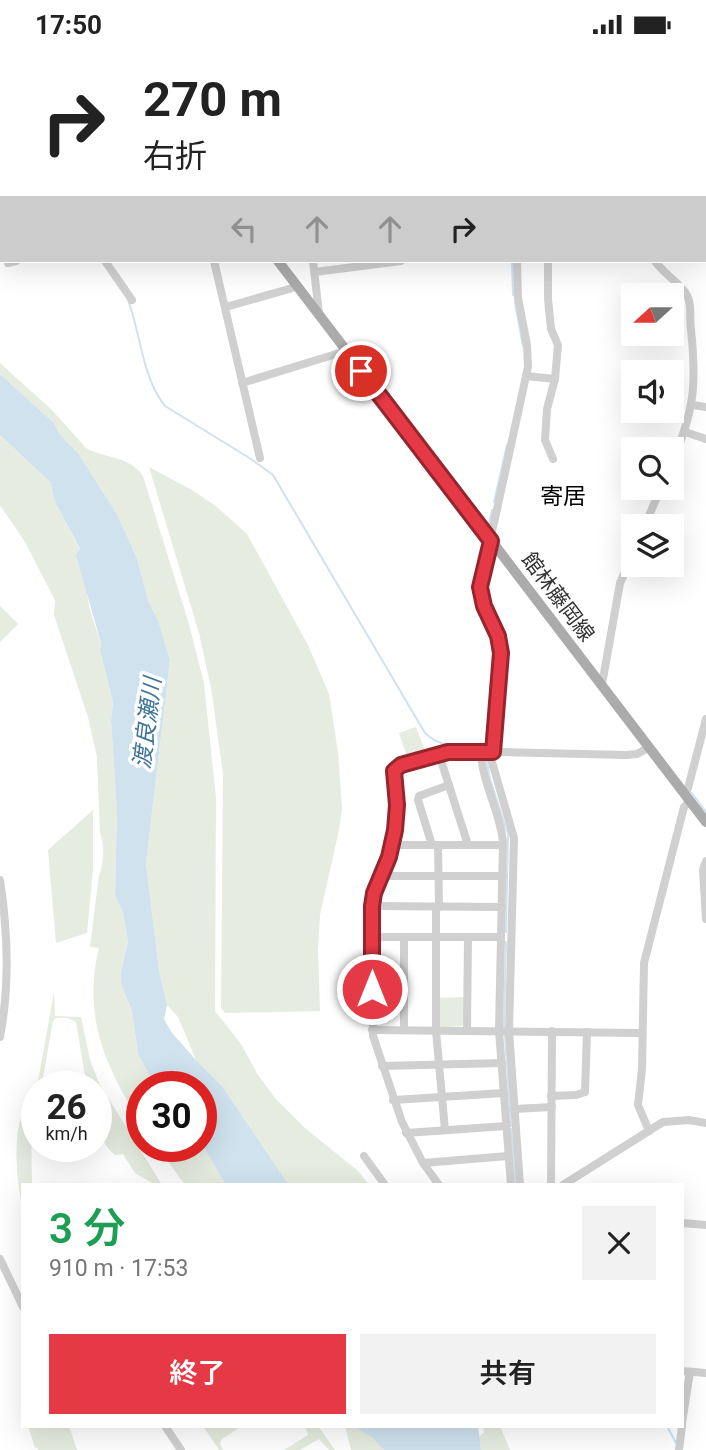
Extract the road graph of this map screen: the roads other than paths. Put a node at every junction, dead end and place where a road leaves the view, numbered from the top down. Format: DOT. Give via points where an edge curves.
graph roads {
  1 [pos="106,263"];
  2 [pos="215,263"];
  3 [pos="279,263"];
  4 [pos="313,263"];
  5 [pos="385,263"];
  6 [pos="517,263"];
  7 [pos="548,263"];
  8 [pos="657,263"];
  9 [pos="315,272"];
  10 [pos="296,288"];
  11 [pos="132,300"];
  12 [pos="226,307"];
  13 [pos="319,317"];
  14 [pos="345,351"];
  15 [pos="526,376"];
  16 [pos="555,379"];
  17 [pos="242,383"];
  18 [pos="693,405"];
  19 [pos="706,407"];
  20 [pos="685,432"];
  21 [pos="683,437"];
  22 [pos="706,439"];
  23 [pos="260,458"];
  24 [pos="552,459"];
  25 [pos="491,541"];
  26 [pos="623,577"];
  27 [pos="600,684"];
  28 [pos="706,720"];
  29 [pos="648,748"];
  30 [pos="481,752"];
  31 [pos="493,752"];
  32 [pos="439,754"];
  33 [pos="449,785"];
  34 [pos="687,797"];
  35 [pos="706,822"];
  36 [pos="393,845"];
  37 [pos="435,845"];
  38 [pos="468,845"];
  39 [pos="503,845"];
  40 [pos="706,862"];
  41 [pos="383,874"];
  42 [pos="439,876"];
  43 [pos="503,876"];
  44 [pos="0,880"];
  45 [pos="372,906"];
  46 [pos="437,907"];
  47 [pos="502,907"];
  48 [pos="2,912"];
  49 [pos="706,919"];
  50 [pos="372,937"];
  51 [pos="404,937"];
  52 [pos="436,937"];
  53 [pos="468,937"];
  54 [pos="501,937"];
  55 [pos="372,1030"];
  56 [pos="404,1030"];
  57 [pos="436,1031"];
  58 [pos="467,1031"];
  59 [pos="499,1031"];
  60 [pos="509,1031"];
  61 [pos="551,1031"];
  62 [pos="587,1032"];
  63 [pos="641,1033"];
  64 [pos="0,1037"];
  65 [pos="502,1063"];
  66 [pos="438,1064"];
  67 [pos="382,1066"];
  68 [pos="504,1093"];
  69 [pos="551,1096"];
  70 [pos="441,1097"];
  71 [pos="393,1100"];
  72 [pos="552,1107"];
  73 [pos="514,1109"];
  74 [pos="706,1123"];
  75 [pos="506,1126"];
  76 [pos="445,1129"];
  77 [pos="649,1131"];
  78 [pos="406,1133"];
  79 [pos="364,1156"];
  80 [pos="508,1156"];
  81 [pos="423,1163"];
  82 [pos="384,1183"];
  83 [pos="438,1183"];
  84 [pos="511,1183"];
  85 [pos="520,1183"];
  86 [pos="551,1183"];
  87 [pos="566,1183"];
  88 [pos="684,1223"];
  89 [pos="706,1225"];
  90 [pos="0,1259"];
  91 [pos="21,1303"];
  92 [pos="686,1372"];
  93 [pos="706,1373"];
  94 [pos="684,1398"];
  95 [pos="166,1428"];
  96 [pos="682,1428"];
  97 [pos="181,1450"];
  98 [pos="679,1450"];
  1 -- 11 [label="street"];
  2 -- 12 [label="street"];
  3 -- 10 [label="main road, 館林藤岡線"];
  4 -- 9 [label="street"];
  5 -- 9 [label="street"];
  6 -- 15 [label="street" via="529,358"];
  7 -- 16 [label="street" via="551,329 558,345"];
  8 -- 18 [label="street" via="689,300"];
  9 -- 13 [label="street"];
  10 -- 12 [label="street"];
  10 -- 13 [label="main road, 館林藤岡線"];
  12 -- 17 [label="street"];
  13 -- 14 [label="main road, 館林藤岡線"];
  14 -- 17 [label="street"];
  14 -- 25 [label="main road, 館林藤岡線"];
  15 -- 16 [label="street"];
  15 -- 25 [label="street"];
  16 -- 24 [label="street" via="545,440"];
  17 -- 23 [label="street"];
  18 -- 19 [label="street"];
  18 -- 20 [label="street"];
  20 -- 21 [label="street"];
  20 -- 22 [label="street"];
  25 -- 27 [label="main road, 館林藤岡線"];
  25 -- 31 [label="street" via="480,587 501,653"];
  26 -- 27 [label="street"];
  27 -- 29 [label="main road, 館林藤岡線"];
  28 -- 34 [label="street"];
  29 -- 31 [label="street" via="626,755"];
  29 -- 34 [label="main road, 館林藤岡線"];
  30 -- 31 [label="street"];
  30 -- 32 [label="street"];
  30 -- 39 [label="street"];
  31 -- 60 [label="street" via="495,775 514,838"];
  32 -- 33 [label="street"];
  32 -- 36 [label="street" via="395,769"];
  33 -- 37 [label="street" via="418,800"];
  33 -- 38 [label="street"];
  34 -- 35 [label="main road, 館林藤岡線"];
  34 -- 63 [label="street" via="645,958"];
  36 -- 37 [label="street"];
  36 -- 41 [label="street"];
  37 -- 38 [label="street"];
  37 -- 42 [label="street"];
  38 -- 39 [label="street"];
  39 -- 43 [label="street"];
  40 -- 49 [label="street" via="702,870"];
  41 -- 42 [label="street"];
  41 -- 45 [label="street"];
  42 -- 43 [label="street"];
  42 -- 46 [label="street"];
  43 -- 47 [label="street"];
  44 -- 48 [label="street"];
  45 -- 46 [label="street"];
  45 -- 50 [label="street"];
  46 -- 47 [label="street"];
  46 -- 52 [label="street"];
  47 -- 54 [label="street"];
  48 -- 64 [label="street" via="6,995"];
  50 -- 51 [label="street"];
  50 -- 55 [label="street"];
  51 -- 52 [label="street"];
  51 -- 56 [label="street"];
  52 -- 53 [label="street"];
  52 -- 57 [label="street"];
  53 -- 54 [label="street"];
  53 -- 58 [label="street"];
  54 -- 59 [label="street"];
  55 -- 56 [label="street"];
  55 -- 67 [label="street"];
  56 -- 57 [label="street"];
  57 -- 58 [label="street"];
  57 -- 66 [label="street"];
  58 -- 59 [label="street"];
  59 -- 60 [label="street"];
  59 -- 65 [label="street"];
  60 -- 61 [label="street"];
  60 -- 73 [label="street"];
  61 -- 62 [label="street"];
  61 -- 69 [label="street"];
  62 -- 63 [label="street"];
  62 -- 69 [label="street" via="584,1092"];
  63 -- 77 [label="street" via="638,1105"];
  65 -- 66 [label="street"];
  65 -- 68 [label="street"];
  66 -- 67 [label="street"];
  66 -- 70 [label="street"];
  67 -- 71 [label="street"];
  68 -- 70 [label="street"];
  68 -- 75 [label="street"];
  69 -- 72 [label="street"];
  70 -- 71 [label="street"];
  70 -- 76 [label="street"];
  71 -- 78 [label="street"];
  72 -- 73 [label="street"];
  72 -- 86 [label="street"];
  73 -- 85 [label="street"];
  74 -- 77 [label="street" via="669,1120"];
  75 -- 76 [label="street"];
  75 -- 80 [label="street"];
  76 -- 78 [label="street"];
  77 -- 87 [label="street"];
  78 -- 81 [label="street"];
  79 -- 82 [label="street"];
  80 -- 81 [label="street"];
  80 -- 84 [label="street"];
  81 -- 83 [label="street"];
  88 -- 89 [label="street"];
  90 -- 91 [label="street"];
  92 -- 93 [label="street"];
  92 -- 94 [label="street"];
  95 -- 97 [label="street"];
  96 -- 98 [label="street"];
}
